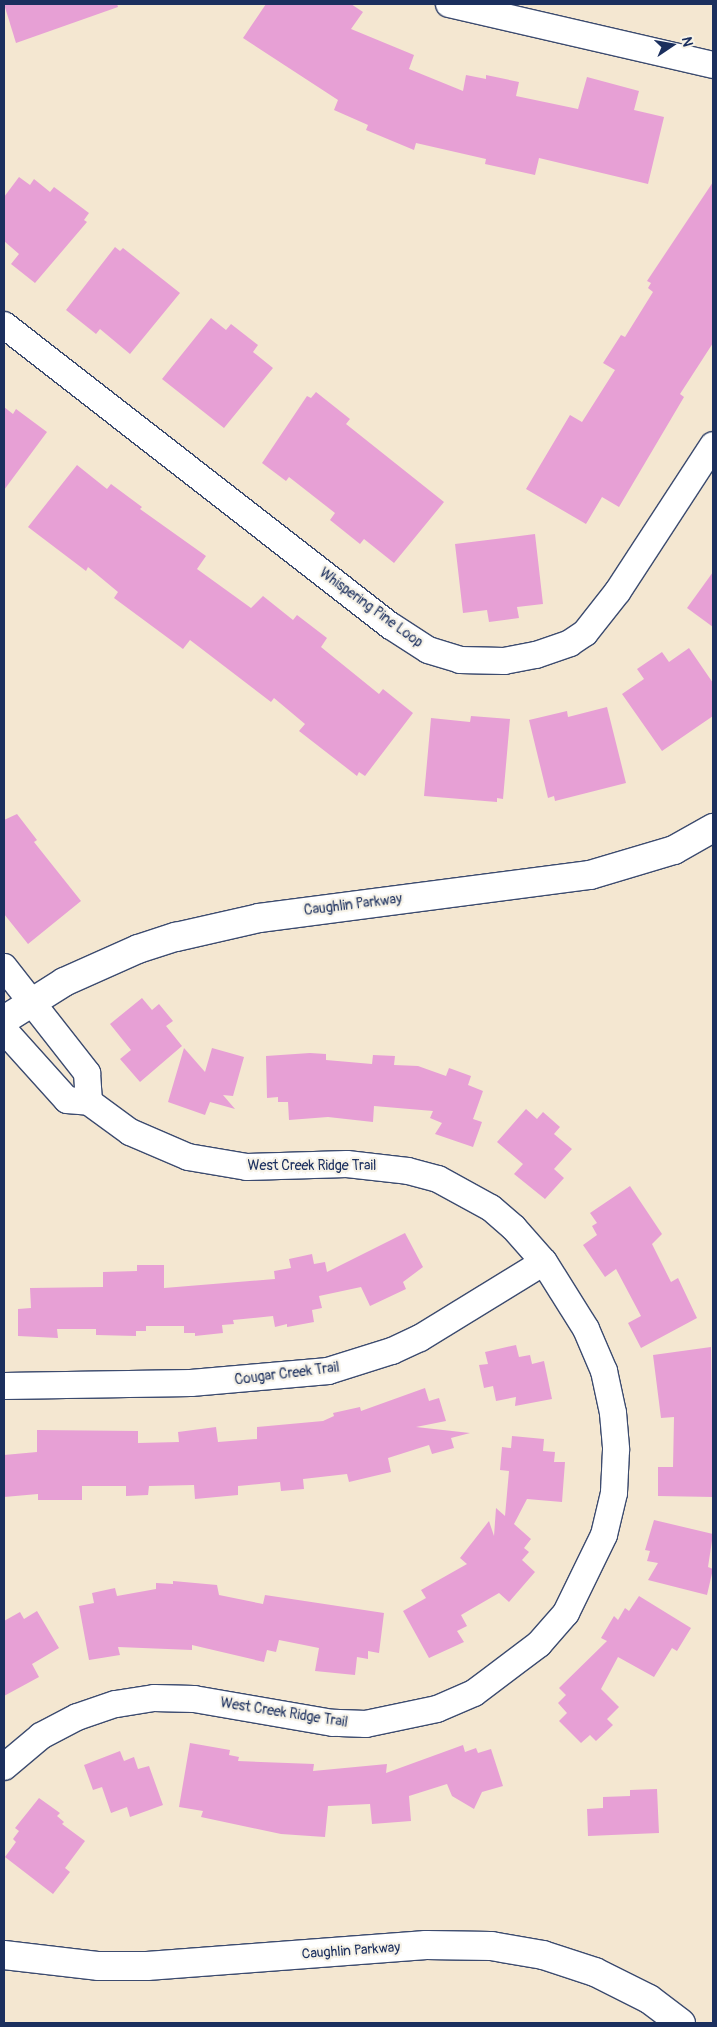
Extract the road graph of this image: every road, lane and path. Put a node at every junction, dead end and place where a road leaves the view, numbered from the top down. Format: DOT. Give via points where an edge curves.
graph roads {
  1 [pos="449,4"];
  2 [pos="713,65"];
  3 [pos="4,325"];
  4 [pos="713,447"];
  5 [pos="713,828"];
  6 [pos="4,968"];
  7 [pos="30,1002"];
  8 [pos="4,1020"];
  9 [pos="4,1030"];
  10 [pos="89,1102"];
  11 [pos="544,1262"];
  12 [pos="4,1386"];
  13 [pos="4,1767"];
  14 [pos="4,1955"];
  15 [pos="681,2023"];
  1 -- 2 [label="street"];
  3 -- 4 [label="street, Whispering Pine Loop" via="391,626 428,650 460,660 504,661 536,655 570,643 585,633 618,591"];
  5 -- 7 [label="street, Caughlin Parkway" via="674,850 590,875 259,918 185,934 102,964"];
  6 -- 7 [label="street"];
  7 -- 8 [label="street, Caughlin Parkway"];
  7 -- 10 [label="street" via="87,1073"];
  9 -- 10 [label="street, West Creek Ridge Trail" via="57,1092 67,1100"];
  10 -- 11 [label="street, West Creek Ridge Trail" via="130,1132 159,1146 218,1164 248,1167 354,1164 408,1171 438,1179 491,1208"];
  11 -- 12 [label="street, Cougar Creek Trail" via="420,1338 392,1351 328,1371 200,1383"];
  11 -- 13 [label="street, West Creek Ridge Trail" via="586,1329 604,1371 614,1413 616,1450 614,1493 604,1535 566,1612 538,1644 474,1693 402,1718 366,1724 333,1723 227,1704 154,1698 116,1704 77,1717 42,1736"];
  14 -- 15 [label="street, Caughlin Parkway" via="72,1964 147,1966 426,1945 491,1946 543,1955 595,1972 649,1999"];
}
